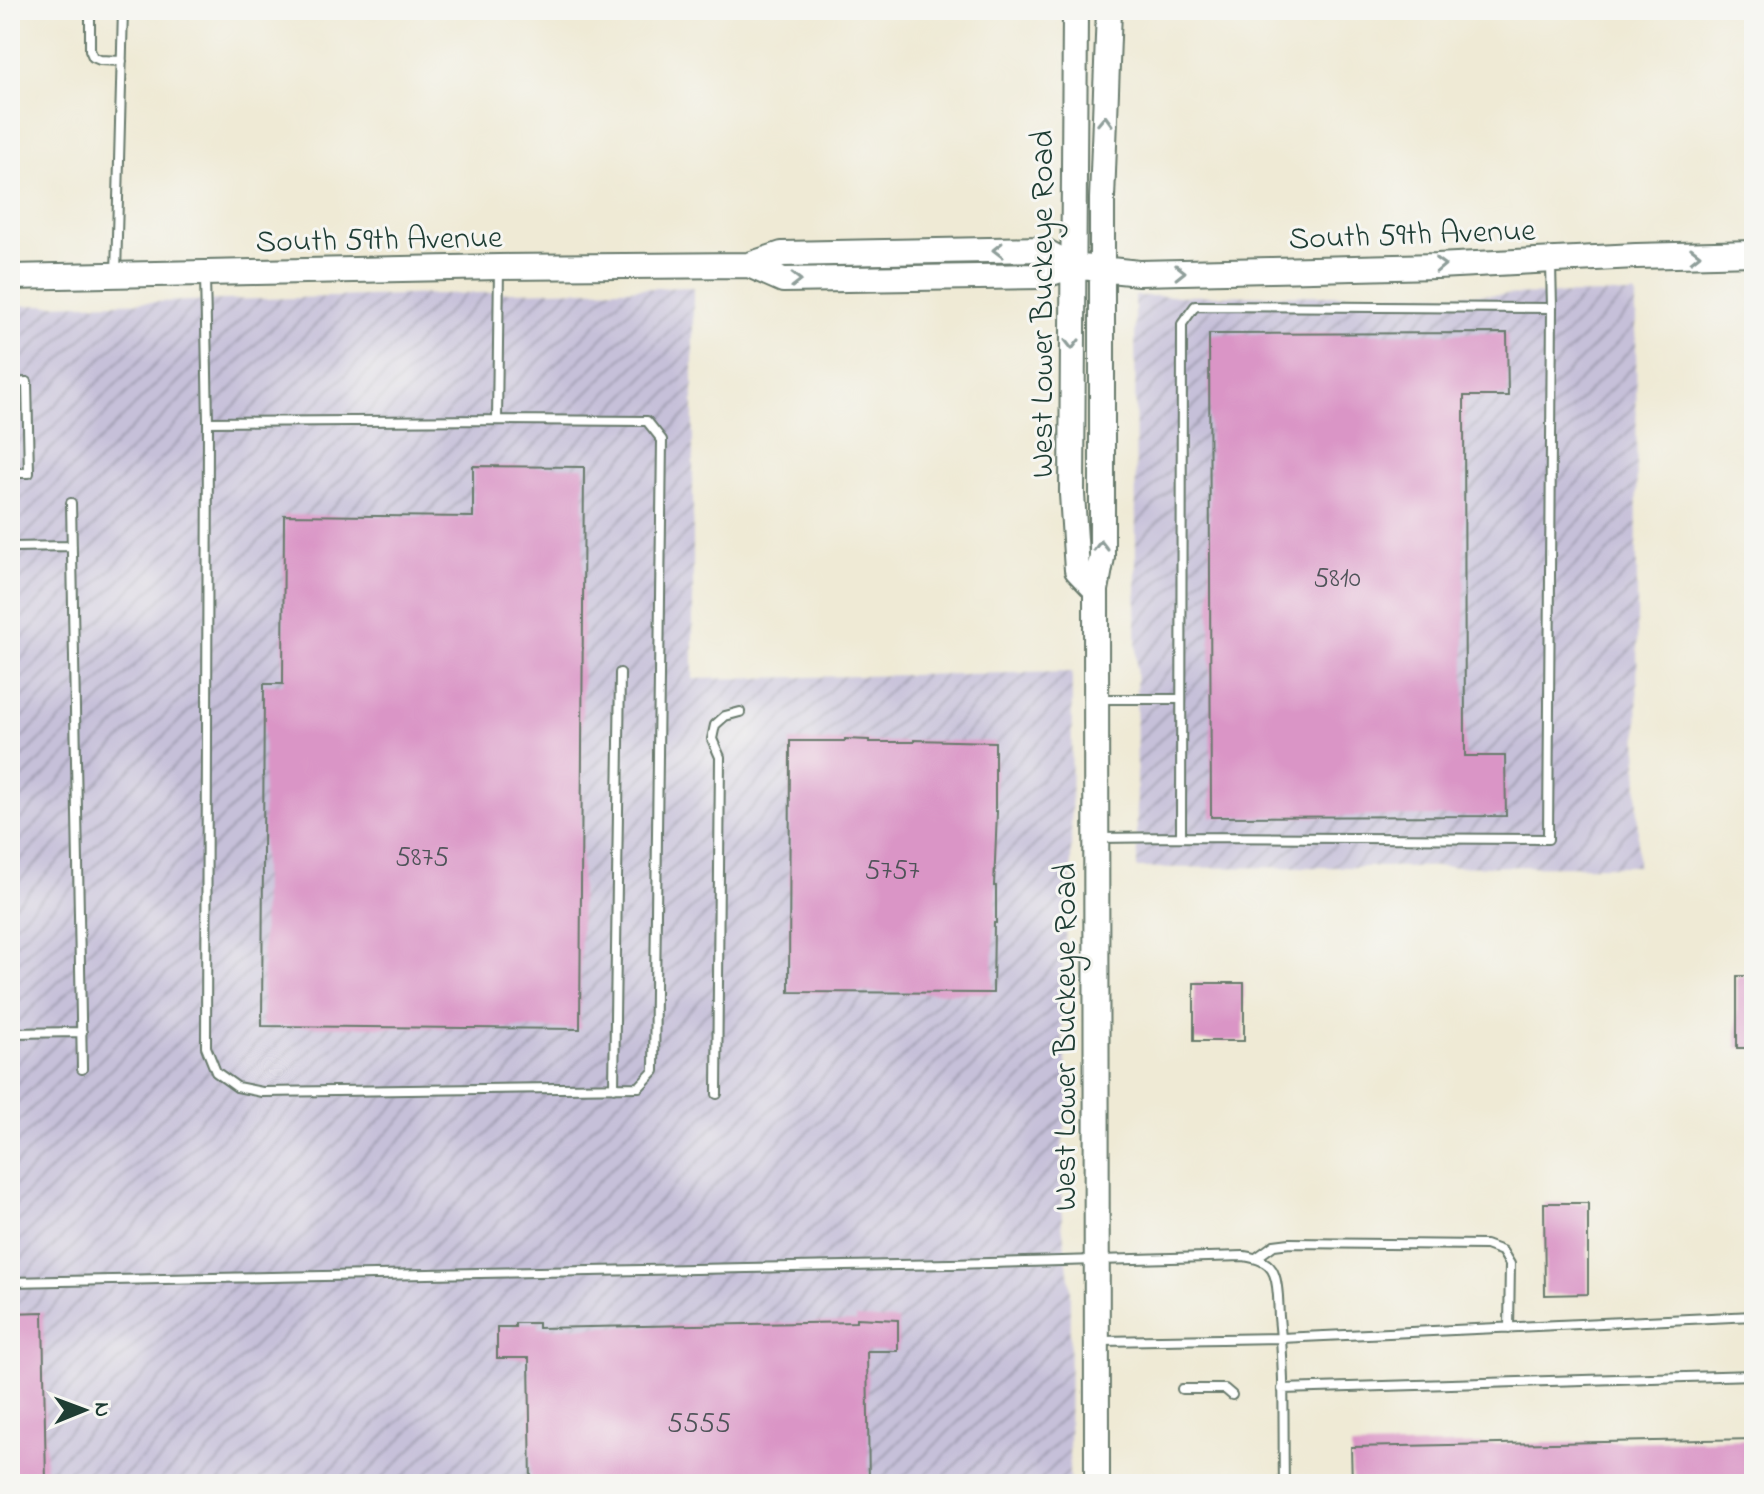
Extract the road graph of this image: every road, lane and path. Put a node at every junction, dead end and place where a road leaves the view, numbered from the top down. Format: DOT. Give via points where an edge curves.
graph roads {
  1 [pos="90,10"];
  2 [pos="123,10"];
  3 [pos="1075,10"];
  4 [pos="1109,10"];
  5 [pos="122,61"];
  6 [pos="1754,253"];
  7 [pos="1551,260"];
  8 [pos="1072,266"];
  9 [pos="499,267"];
  10 [pos="1103,268"];
  11 [pos="205,273"];
  12 [pos="116,275"];
  13 [pos="10,277"];
  14 [pos="1552,308"];
  15 [pos="10,383"];
  16 [pos="497,420"];
  17 [pos="208,422"];
  18 [pos="10,473"];
  19 [pos="71,503"];
  20 [pos="72,546"];
  21 [pos="10,547"];
  22 [pos="1096,590"];
  23 [pos="620,673"];
  24 [pos="1097,698"];
  25 [pos="1181,699"];
  26 [pos="740,712"];
  27 [pos="1181,837"];
  28 [pos="1097,838"];
  29 [pos="82,1032"];
  30 [pos="10,1033"];
  31 [pos="82,1069"];
  32 [pos="614,1088"];
  33 [pos="717,1094"];
  34 [pos="1256,1258"];
  35 [pos="1096,1261"];
  36 [pos="10,1282"];
  37 [pos="1754,1316"];
  38 [pos="1509,1328"];
  39 [pos="1281,1338"];
  40 [pos="1096,1341"];
  41 [pos="1754,1375"];
  42 [pos="1182,1389"];
  43 [pos="1282,1389"];
  44 [pos="1232,1395"];
  45 [pos="1097,1484"];
  46 [pos="1284,1484"];
  1 -- 5 [label="lane" via="93,57"];
  2 -- 5 [label="lane"];
  3 -- 8 [label="main road, West Lower Buckeye Road"];
  10 -- 4 [label="main road, West Lower Buckeye Road, one-way"];
  5 -- 12 [label="lane"];
  7 -- 6 [label="main road, South 59th Avenue, one-way"];
  10 -- 7 [label="main road, South 59th Avenue, one-way" via="1139,273"];
  7 -- 14 [label="lane"];
  8 -- 9 [label="main road, South 59th Avenue" via="1041,249 782,254 749,265"];
  8 -- 10 [label="main road, South 59th Avenue"];
  8 -- 22 [label="main road, West Lower Buckeye Road, one-way" via="1073,532 1077,570"];
  9 -- 11 [label="main road, South 59th Avenue"];
  9 -- 16 [label="lane"];
  22 -- 10 [label="main road, West Lower Buckeye Road, one-way" via="1102,557"];
  11 -- 12 [label="main road, South 59th Avenue"];
  11 -- 17 [label="lane"];
  12 -- 13 [label="main road, South 59th Avenue"];
  14 -- 25 [label="lane" via="1195,306 1182,324"];
  14 -- 27 [label="lane" via="1548,839"];
  15 -- 18 [label="lane" via="27,382 29,473"];
  16 -- 17 [label="lane"];
  16 -- 32 [label="lane" via="647,421 662,440 654,1071 639,1087"];
  17 -- 32 [label="lane" via="206,1047 216,1072 237,1087 262,1092"];
  19 -- 20 [label="lane"];
  20 -- 21 [label="lane"];
  20 -- 29 [label="lane"];
  22 -- 24 [label="main road, West Lower Buckeye Road"];
  23 -- 32 [label="lane"];
  24 -- 25 [label="lane"];
  24 -- 28 [label="main road, West Lower Buckeye Road"];
  25 -- 27 [label="lane"];
  26 -- 33 [label="lane" via="715,725 712,739 720,757"];
  27 -- 28 [label="lane"];
  28 -- 35 [label="main road, West Lower Buckeye Road"];
  29 -- 30 [label="lane"];
  29 -- 31 [label="lane"];
  34 -- 35 [label="lane"];
  34 -- 38 [label="lane" via="1274,1245 1290,1243 1486,1245 1502,1251 1510,1264"];
  34 -- 39 [label="lane" via="1274,1273"];
  35 -- 36 [label="lane"];
  35 -- 40 [label="main road, West Lower Buckeye Road"];
  37 -- 38 [label="lane"];
  38 -- 39 [label="lane"];
  39 -- 40 [label="lane"];
  39 -- 43 [label="lane"];
  40 -- 45 [label="main road, West Lower Buckeye Road"];
  41 -- 43 [label="lane"];
  42 -- 44 [label="lane" via="1225,1389"];
  43 -- 46 [label="lane"];
}
